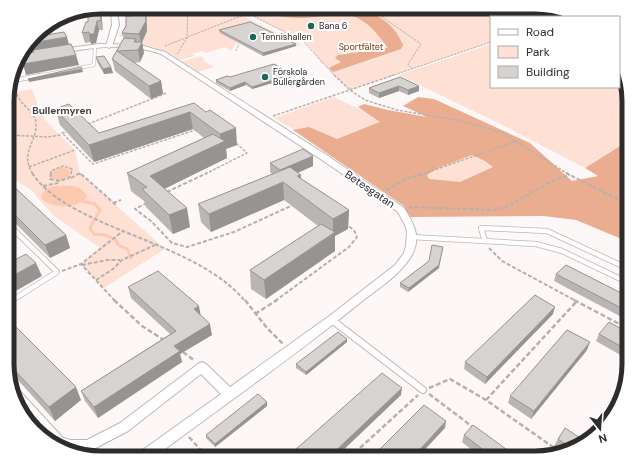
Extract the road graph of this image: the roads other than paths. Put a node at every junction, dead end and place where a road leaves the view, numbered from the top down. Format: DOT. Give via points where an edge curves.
graph roads {
  1 [pos="115,14"];
  2 [pos="109,46"];
  3 [pos="95,47"];
  4 [pos="57,52"];
  5 [pos="17,80"];
  6 [pos="14,230"];
  7 [pos="412,237"];
  8 [pos="484,241"];
  9 [pos="622,266"];
  10 [pos="622,280"];
  11 [pos="14,299"];
  12 [pos="332,320"];
  13 [pos="424,390"];
  14 [pos="230,395"];
  15 [pos="24,404"];
  16 [pos="54,437"];
  17 [pos="73,446"];
  18 [pos="152,451"];
  1 -- 2 [label="street" via="116,30"];
  2 -- 3 [label="street, Betesgatan"];
  2 -- 7 [label="street, Betesgatan" via="135,46 156,50 260,114 401,210 408,220"];
  3 -- 4 [label="street, Betesgatan"];
  3 -- 5 [label="lane" via="94,65"];
  6 -- 11 [label="lane" via="57,272"];
  7 -- 8 [label="lane"];
  7 -- 12 [label="street" via="413,244 398,267"];
  8 -- 9 [label="lane" via="481,228 547,231"];
  8 -- 10 [label="lane" via="548,247"];
  12 -- 13 [label="lane"];
  12 -- 14 [label="street"];
  14 -- 17 [label="street" via="202,367 124,427 88,446"];
  14 -- 18 [label="street"];
  15 -- 16 [label="street"];
}
